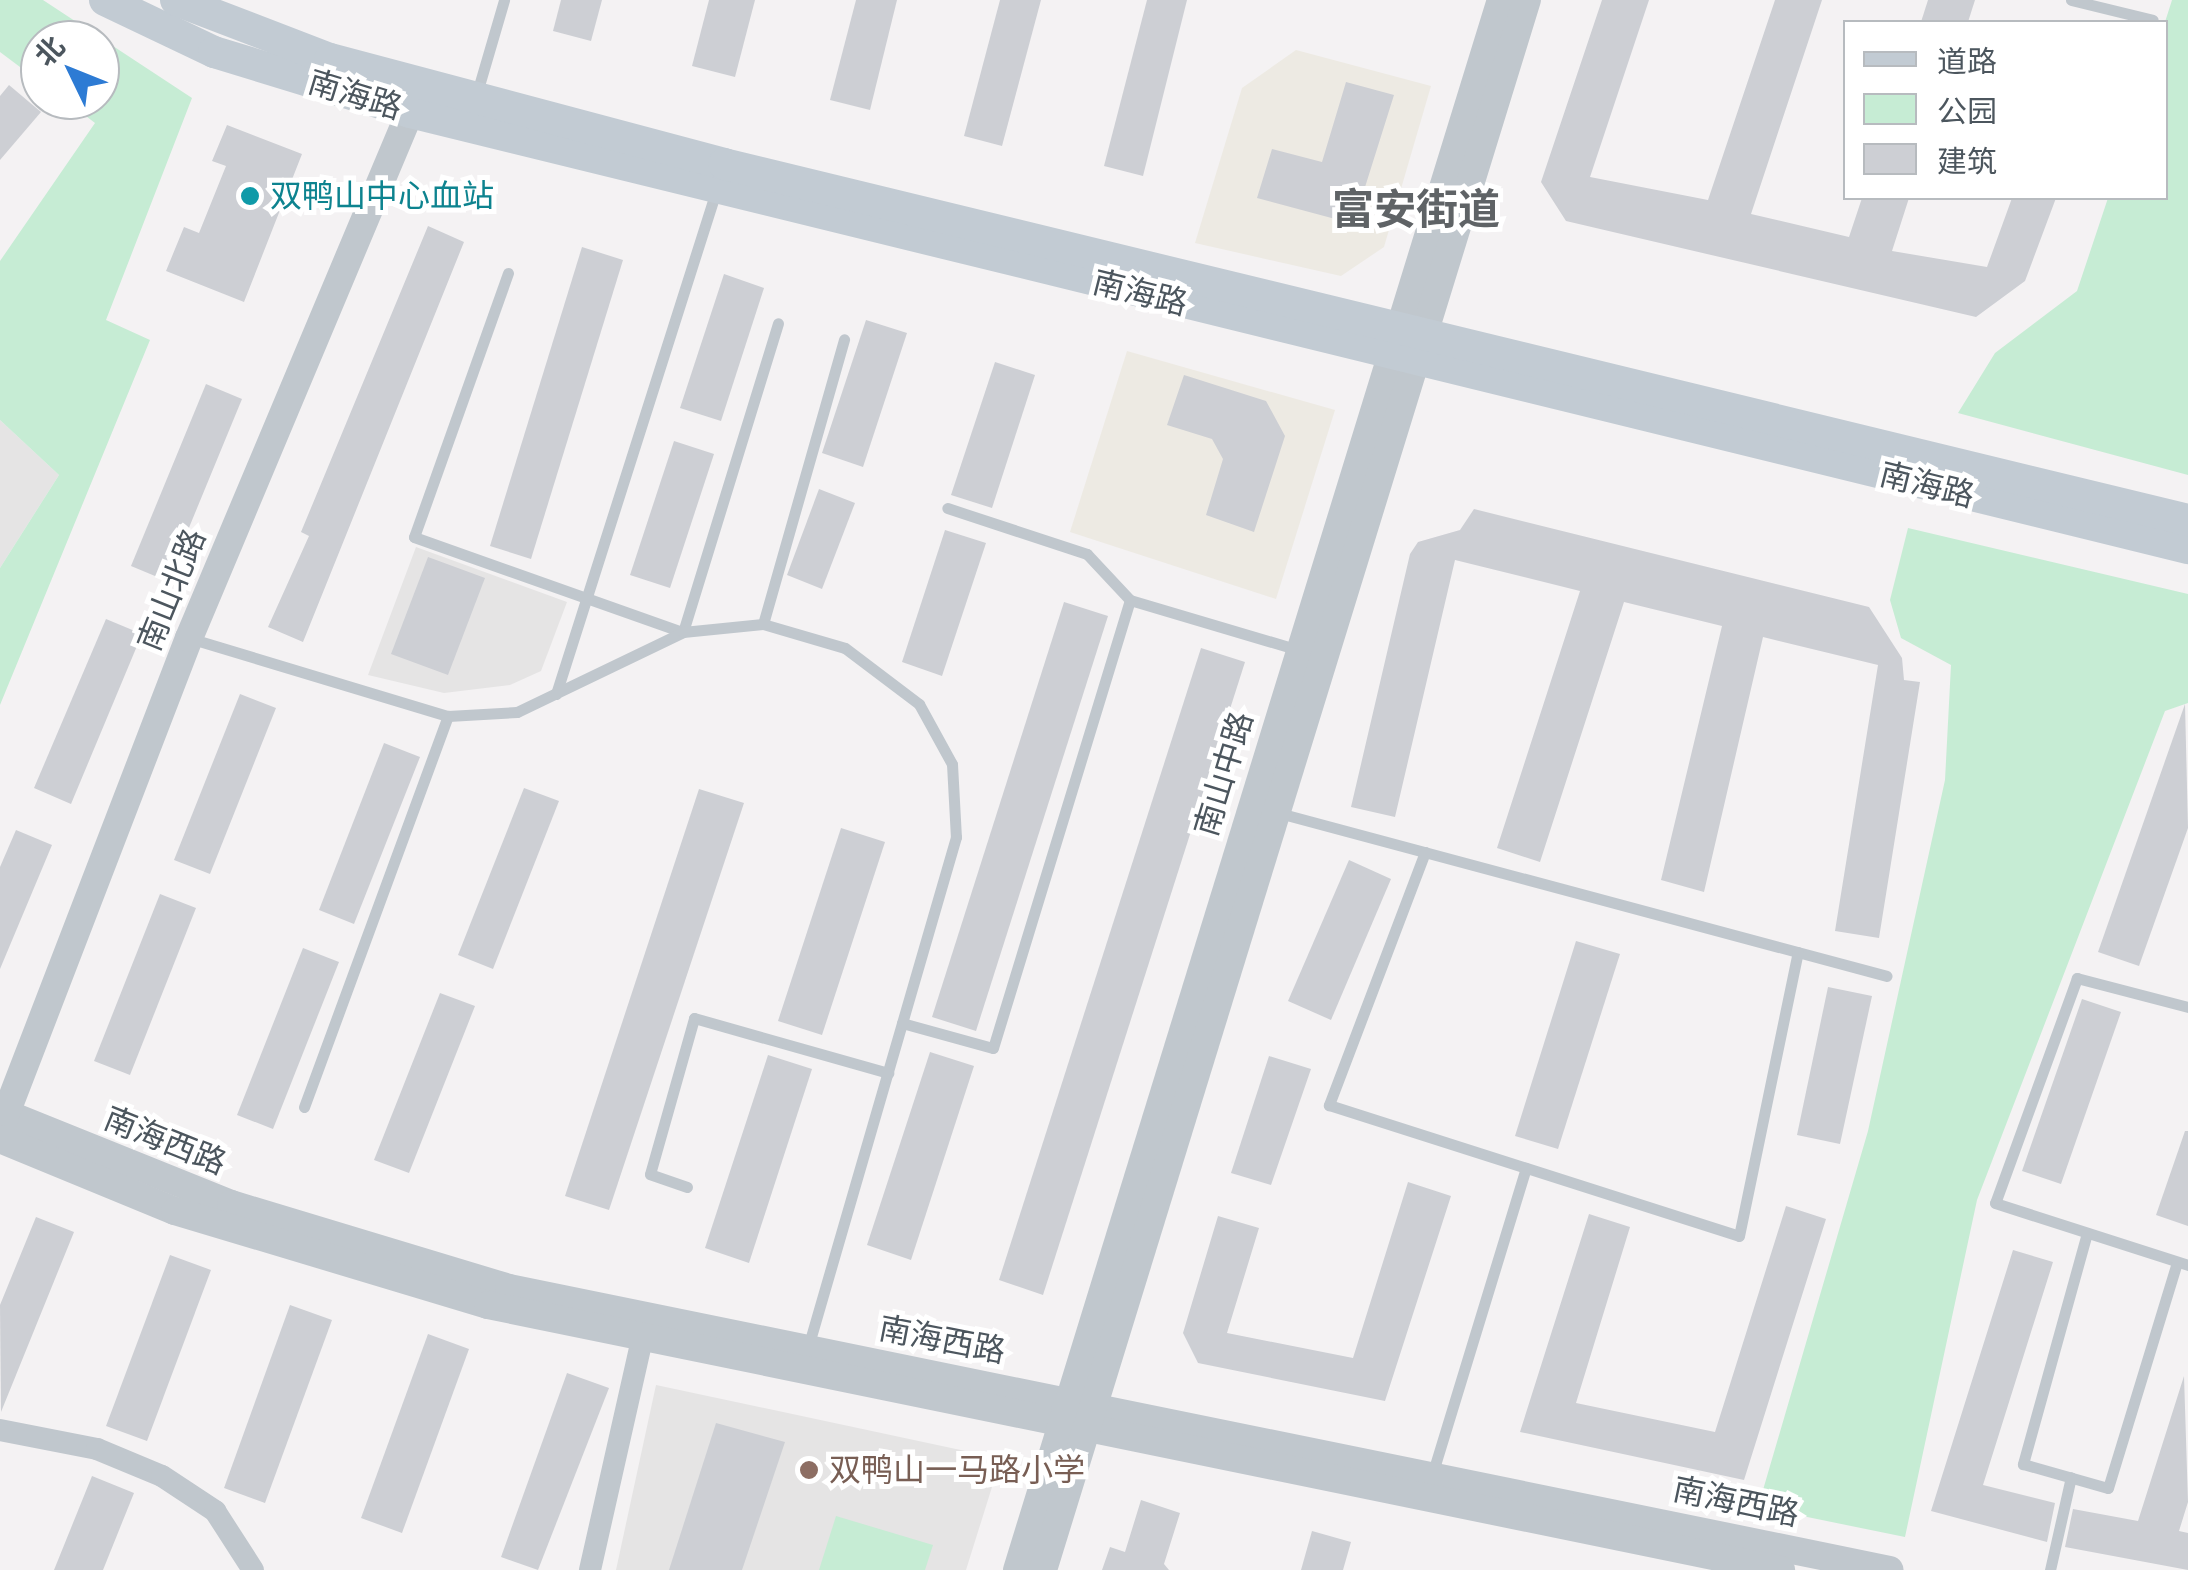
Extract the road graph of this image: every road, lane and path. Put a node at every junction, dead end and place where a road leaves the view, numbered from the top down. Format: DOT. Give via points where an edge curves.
graph roads {
  1 [pos="105,0"];
  2 [pos="176,0"];
  3 [pos="504,0"];
  4 [pos="1501,0"];
  5 [pos="1526,0"];
  6 [pos="2071,0"];
  7 [pos="2152,20"];
  8 [pos="476,96"];
  9 [pos="416,98"];
  10 [pos="720,177"];
  11 [pos="508,273"];
  12 [pos="778,324"];
  13 [pos="844,340"];
  14 [pos="1408,344"];
  15 [pos="946,508"];
  16 [pos="2188,520"];
  17 [pos="2188,548"];
  18 [pos="590,595"];
  19 [pos="1130,600"];
  20 [pos="762,624"];
  21 [pos="683,632"];
  22 [pos="189,638"];
  23 [pos="1310,653"];
  24 [pos="556,694"];
  25 [pos="448,716"];
  26 [pos="1275,812"];
  27 [pos="1425,852"];
  28 [pos="1798,952"];
  29 [pos="1887,976"];
  30 [pos="2188,1008"];
  31 [pos="902,1023"];
  32 [pos="888,1072"];
  33 [pos="304,1108"];
  34 [pos="2,1124"];
  35 [pos="1526,1168"];
  36 [pos="687,1187"];
  37 [pos="2088,1232"];
  38 [pos="2182,1264"];
  39 [pos="642,1339"];
  40 [pos="804,1361"];
  41 [pos="1078,1416"];
  42 [pos="0,1430"];
  43 [pos="1432,1475"];
  44 [pos="2071,1477"];
  45 [pos="253,1570"];
  46 [pos="590,1570"];
  47 [pos="1017,1570"];
  48 [pos="1043,1570"];
  49 [pos="1781,1570"];
  50 [pos="1890,1570"];
  51 [pos="2050,1570"];
  1 -- 9 [label="main road, 南海路" via="214,52"];
  2 -- 9 [label="main road, 南海路"];
  3 -- 8 [label="lane"];
  4 -- 14 [label="street, 南山中路"];
  5 -- 14 [label="street, 南山中路"];
  6 -- 7 [label="lane"];
  8 -- 9 [label="main road, 南海路"];
  8 -- 10 [label="main road, 南海路"];
  9 -- 10 [label="main road, 南海路"];
  9 -- 22 [label="street, 南山北路"];
  10 -- 14 [label="main road, 南海路"];
  10 -- 18 [label="lane"];
  11 -- 18 [label="lane" via="414,536"];
  12 -- 21 [label="lane"];
  13 -- 20 [label="lane"];
  14 -- 16 [label="main road, 南海路"];
  14 -- 17 [label="main road, 南海路"];
  14 -- 23 [label="street, 南山中路"];
  15 -- 19 [label="lane" via="1087,554"];
  18 -- 21 [label="lane"];
  18 -- 24 [label="lane"];
  19 -- 23 [label="lane"];
  19 -- 31 [label="lane" via="993,1048"];
  20 -- 21 [label="lane"];
  20 -- 31 [label="lane" via="845,648 920,704 952,764 956,836"];
  21 -- 24 [label="lane"];
  22 -- 25 [label="lane"];
  22 -- 34 [label="street, 南山北路"];
  23 -- 26 [label="street, 南山中路"];
  23 -- 41 [label="street, 南山中路"];
  24 -- 25 [label="lane" via="517,712"];
  25 -- 33 [label="lane"];
  26 -- 27 [label="lane"];
  26 -- 41 [label="street, 南山中路"];
  27 -- 28 [label="lane"];
  27 -- 35 [label="lane" via="1329,1105"];
  28 -- 29 [label="lane"];
  28 -- 35 [label="lane" via="1739,1236"];
  30 -- 37 [label="lane" via="2077,978 1995,1203"];
  31 -- 32 [label="lane"];
  32 -- 36 [label="lane" via="694,1018 650,1174"];
  32 -- 40 [label="lane"];
  34 -- 39 [label="street, 南海西路" via="304,1254"];
  34 -- 40 [label="street, 南海西路" via="326,1237"];
  35 -- 43 [label="lane"];
  37 -- 38 [label="lane"];
  37 -- 44 [label="lane" via="2023,1464"];
  38 -- 44 [label="lane" via="2108,1488"];
  39 -- 40 [label="street, 南海西路"];
  39 -- 46 [label="street"];
  40 -- 41 [label="street, 南海西路"];
  41 -- 43 [label="street, 南海西路"];
  41 -- 47 [label="street, 南山中路"];
  41 -- 48 [label="street, 南山中路"];
  41 -- 49 [label="street, 南海西路"];
  42 -- 45 [label="street" via="97,1449 162,1476 215,1511"];
  43 -- 50 [label="street, 南海西路"];
  44 -- 51 [label="lane"];
}
